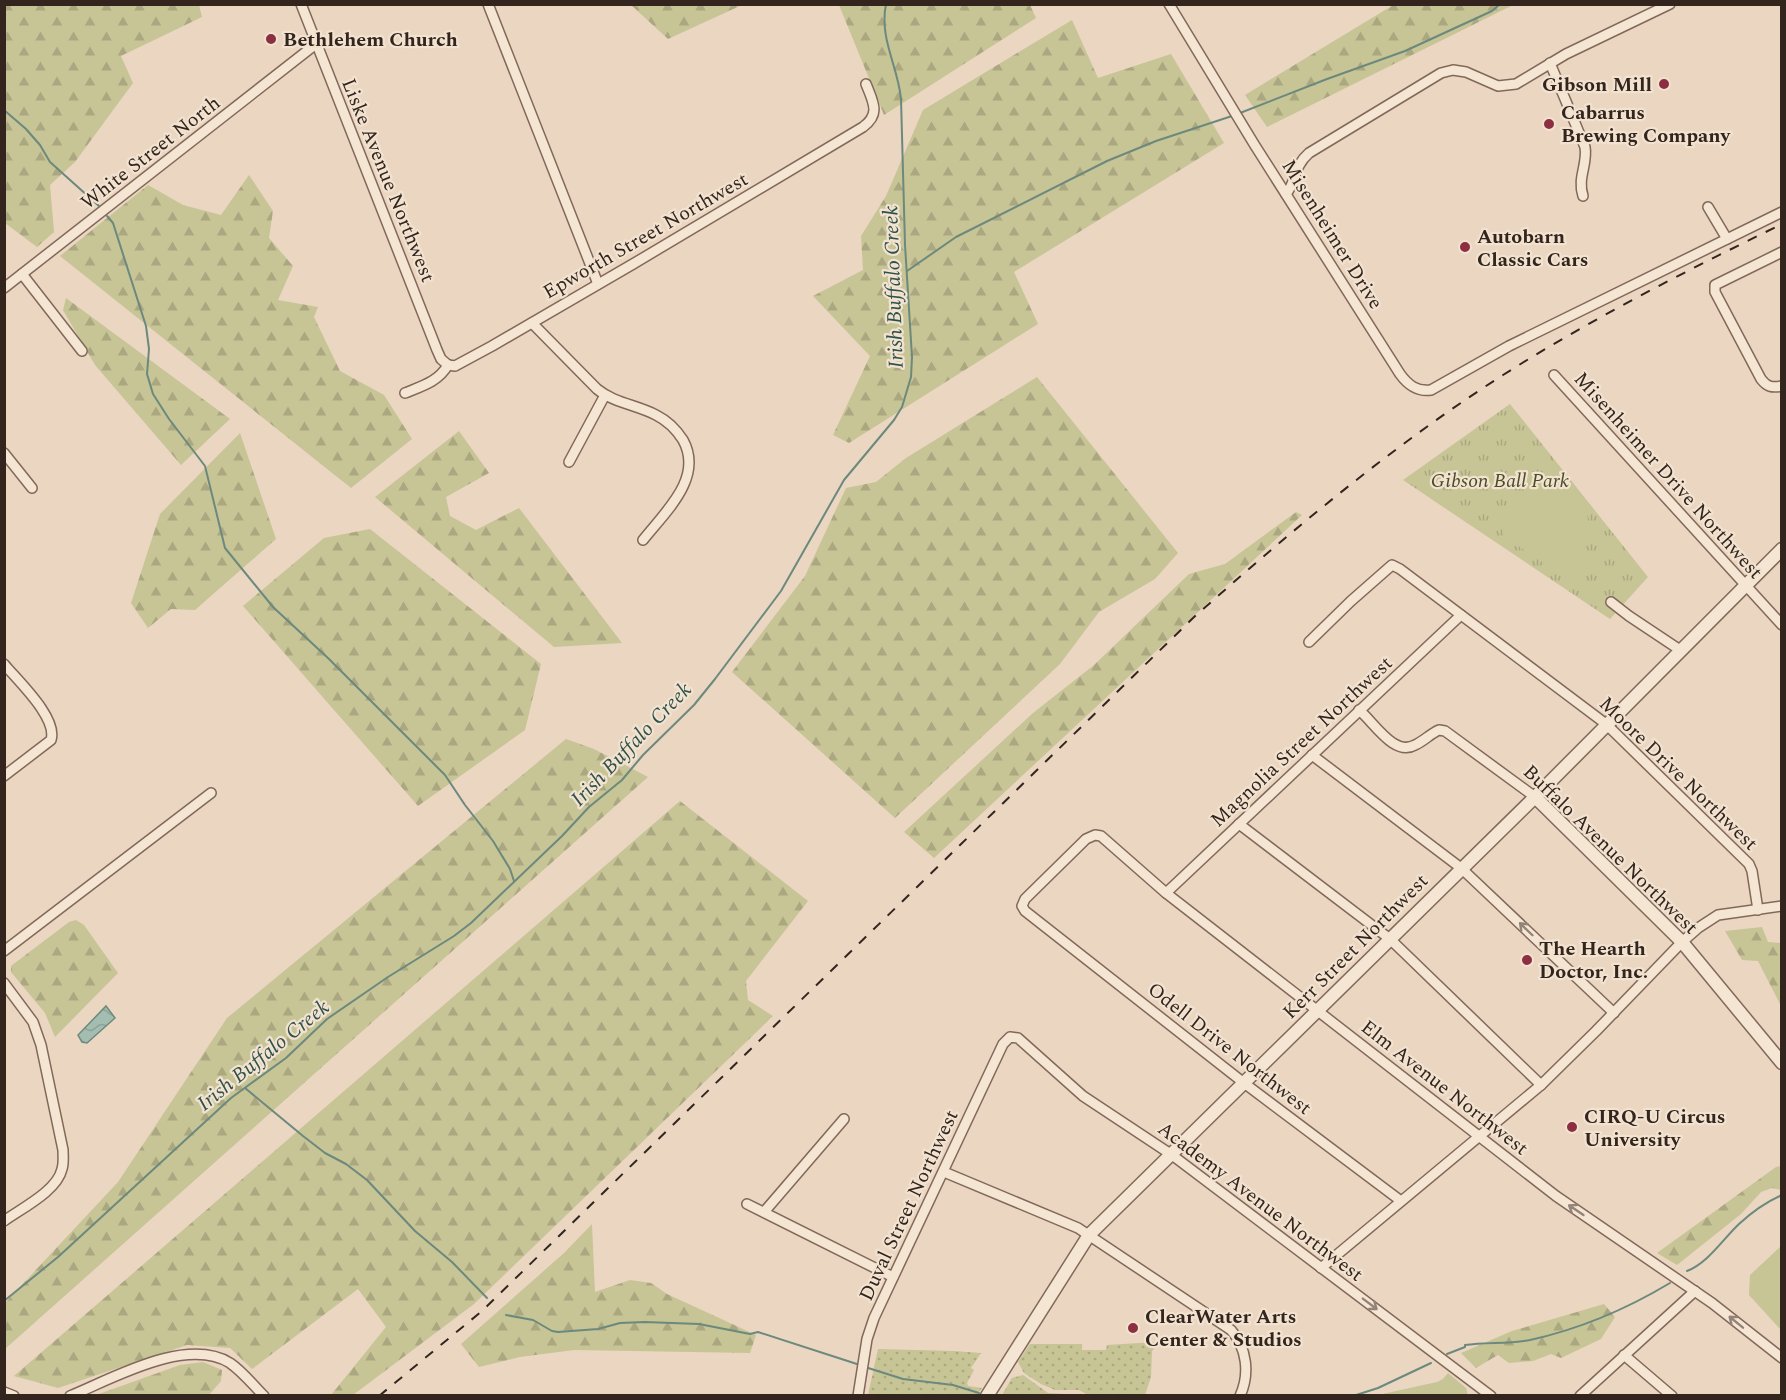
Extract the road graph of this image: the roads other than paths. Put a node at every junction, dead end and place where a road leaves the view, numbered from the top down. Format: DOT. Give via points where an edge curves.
graph roads {
  1 [pos="301,4"];
  2 [pos="488,4"];
  3 [pos="1169,4"];
  4 [pos="1670,4"];
  5 [pos="316,44"];
  6 [pos="1550,63"];
  7 [pos="866,84"];
  8 [pos="1286,194"];
  9 [pos="1583,196"];
  10 [pos="1708,207"];
  11 [pos="1782,212"];
  12 [pos="1727,239"];
  13 [pos="1782,252"];
  14 [pos="22,274"];
  15 [pos="598,284"];
  16 [pos="4,288"];
  17 [pos="532,322"];
  18 [pos="82,351"];
  19 [pos="448,365"];
  20 [pos="1554,375"];
  21 [pos="1782,386"];
  22 [pos="405,393"];
  23 [pos="605,395"];
  24 [pos="4,453"];
  25 [pos="569,462"];
  26 [pos="32,488"];
  27 [pos="644,540"];
  28 [pos="1782,549"];
  29 [pos="1744,585"];
  30 [pos="1611,602"];
  31 [pos="1461,615"];
  32 [pos="1782,626"];
  33 [pos="1309,642"];
  34 [pos="1680,650"];
  35 [pos="4,664"];
  36 [pos="1359,710"];
  37 [pos="1606,724"];
  38 [pos="1312,755"];
  39 [pos="4,776"];
  40 [pos="211,793"];
  41 [pos="1535,797"];
  42 [pos="1239,824"];
  43 [pos="1461,868"];
  44 [pos="1166,893"];
  45 [pos="1782,906"];
  46 [pos="1758,910"];
  47 [pos="1038,922"];
  48 [pos="1390,939"];
  49 [pos="1682,942"];
  50 [pos="4,951"];
  51 [pos="4,983"];
  52 [pos="1318,1011"];
  53 [pos="1614,1013"];
  54 [pos="1010,1037"];
  55 [pos="1782,1063"];
  56 [pos="1244,1083"];
  57 [pos="1541,1085"];
  58 [pos="844,1119"];
  59 [pos="1480,1137"];
  60 [pos="1172,1155"];
  61 [pos="944,1172"];
  62 [pos="1401,1201"];
  63 [pos="747,1204"];
  64 [pos="764,1212"];
  65 [pos="4,1221"];
  66 [pos="1089,1235"];
  67 [pos="1321,1268"];
  68 [pos="893,1277"];
  69 [pos="1695,1291"];
  70 [pos="1624,1355"];
  71 [pos="1782,1358"];
  72 [pos="4,1392"];
  73 [pos="14,1395"];
  74 [pos="70,1395"];
  75 [pos="264,1395"];
  76 [pos="858,1395"];
  77 [pos="987,1395"];
  78 [pos="1240,1395"];
  79 [pos="1491,1395"];
  80 [pos="1580,1395"];
  81 [pos="1672,1395"];
  1 -- 5 [label="street, Liske Avenue Northwest"];
  2 -- 15 [label="street"];
  3 -- 8 [label="street, Misenheimer Drive"];
  4 -- 6 [label="street"];
  5 -- 14 [label="street, White Street North"];
  5 -- 19 [label="street, Liske Avenue Northwest" via="437,351"];
  6 -- 8 [label="street" via="1507,86 1487,83 1466,72 1441,73 1309,153 1298,165"];
  6 -- 9 [label="street" via="1585,147"];
  7 -- 15 [label="street, Epworth Street Northwest" via="874,104 870,121"];
  8 -- 12 [label="street, Misenheimer Drive" via="1400,374 1422,391 1431,390 1509,346"];
  10 -- 12 [label="street"];
  11 -- 12 [label="street, Misenheimer Drive"];
  13 -- 21 [label="street" via="1715,285 1715,292 1761,379 1773,388"];
  14 -- 16 [label="street, White Street North"];
  14 -- 18 [label="street"];
  15 -- 17 [label="street, Epworth Street Northwest"];
  17 -- 19 [label="street, Epworth Street Northwest" via="455,366"];
  17 -- 23 [label="street"];
  19 -- 22 [label="street, Epworth Street Northwest" via="435,381"];
  20 -- 29 [label="street, Misenheimer Drive Northwest"];
  23 -- 25 [label="street"];
  23 -- 27 [label="street" via="655,414 678,432 686,445 690,469 685,484"];
  24 -- 26 [label="street"];
  28 -- 29 [label="street, Kerr Street Northwest"];
  29 -- 32 [label="street, Misenheimer Drive Northwest"];
  29 -- 34 [label="street, Kerr Street Northwest"];
  30 -- 34 [label="street"];
  31 -- 33 [label="street, Moore Drive Northwest" via="1392,565"];
  31 -- 36 [label="street, Magnolia Street Northwest"];
  31 -- 37 [label="street, Moore Drive Northwest"];
  34 -- 37 [label="street, Kerr Street Northwest"];
  35 -- 39 [label="street" via="44,711 53,733 51,740"];
  36 -- 38 [label="street, Magnolia Street Northwest"];
  36 -- 41 [label="street, Buffalo Avenue Northwest" via="1402,748 1444,731"];
  37 -- 41 [label="street, Kerr Street Northwest"];
  37 -- 46 [label="street, Moore Drive Northwest" via="1749,864"];
  38 -- 42 [label="street, Magnolia Street Northwest"];
  38 -- 43 [label="street"];
  40 -- 50 [label="street"];
  41 -- 43 [label="street, Kerr Street Northwest"];
  41 -- 49 [label="street, Buffalo Avenue Northwest"];
  42 -- 44 [label="street, Magnolia Street Northwest"];
  42 -- 48 [label="street"];
  43 -- 48 [label="street, Kerr Street Northwest"];
  53 -- 43 [label="street, one-way"];
  44 -- 47 [label="street, Elm Avenue Northwest" via="1107,840 1095,835 1086,839 1024,899 1025,912"];
  44 -- 52 [label="street, Elm Avenue Northwest"];
  45 -- 46 [label="street"];
  46 -- 49 [label="street" via="1718,915"];
  47 -- 56 [label="street, Odell Drive Northwest"];
  48 -- 52 [label="street, Kerr Street Northwest"];
  48 -- 57 [label="street"];
  49 -- 53 [label="street"];
  49 -- 55 [label="street, Buffalo Avenue Northwest"];
  51 -- 65 [label="street" via="33,1022 41,1045 63,1163 51,1188"];
  52 -- 56 [label="street, Kerr Street Northwest"];
  52 -- 59 [label="street, Elm Avenue Northwest"];
  53 -- 57 [label="street"];
  54 -- 60 [label="street, Academy Avenue Northwest" via="1018,1038 1083,1096"];
  54 -- 61 [label="street, Duval Street Northwest"];
  56 -- 60 [label="street, Kerr Street Northwest"];
  56 -- 62 [label="street, Odell Drive Northwest"];
  57 -- 59 [label="street"];
  58 -- 64 [label="street"];
  59 -- 62 [label="street"];
  69 -- 59 [label="street, Elm Avenue Northwest, one-way" via="1556,1196"];
  60 -- 66 [label="street, Kerr Street Northwest"];
  60 -- 67 [label="street, Academy Avenue Northwest"];
  61 -- 66 [label="street"];
  61 -- 68 [label="street, Duval Street Northwest"];
  62 -- 67 [label="street"];
  63 -- 64 [label="street"];
  64 -- 68 [label="street"];
  66 -- 77 [label="street, Kerr Street Northwest"];
  66 -- 78 [label="street" via="1231,1330 1240,1342 1246,1363"];
  67 -- 79 [label="street, Academy Avenue Northwest, one-way"];
  68 -- 76 [label="street, Duval Street Northwest" via="867,1339"];
  69 -- 70 [label="street"];
  71 -- 69 [label="street, Elm Avenue Northwest, one-way"];
  70 -- 80 [label="street"];
  70 -- 81 [label="street"];
  72 -- 73 [label="street"];
  74 -- 75 [label="street" via="135,1369 198,1354 229,1363"];
}
